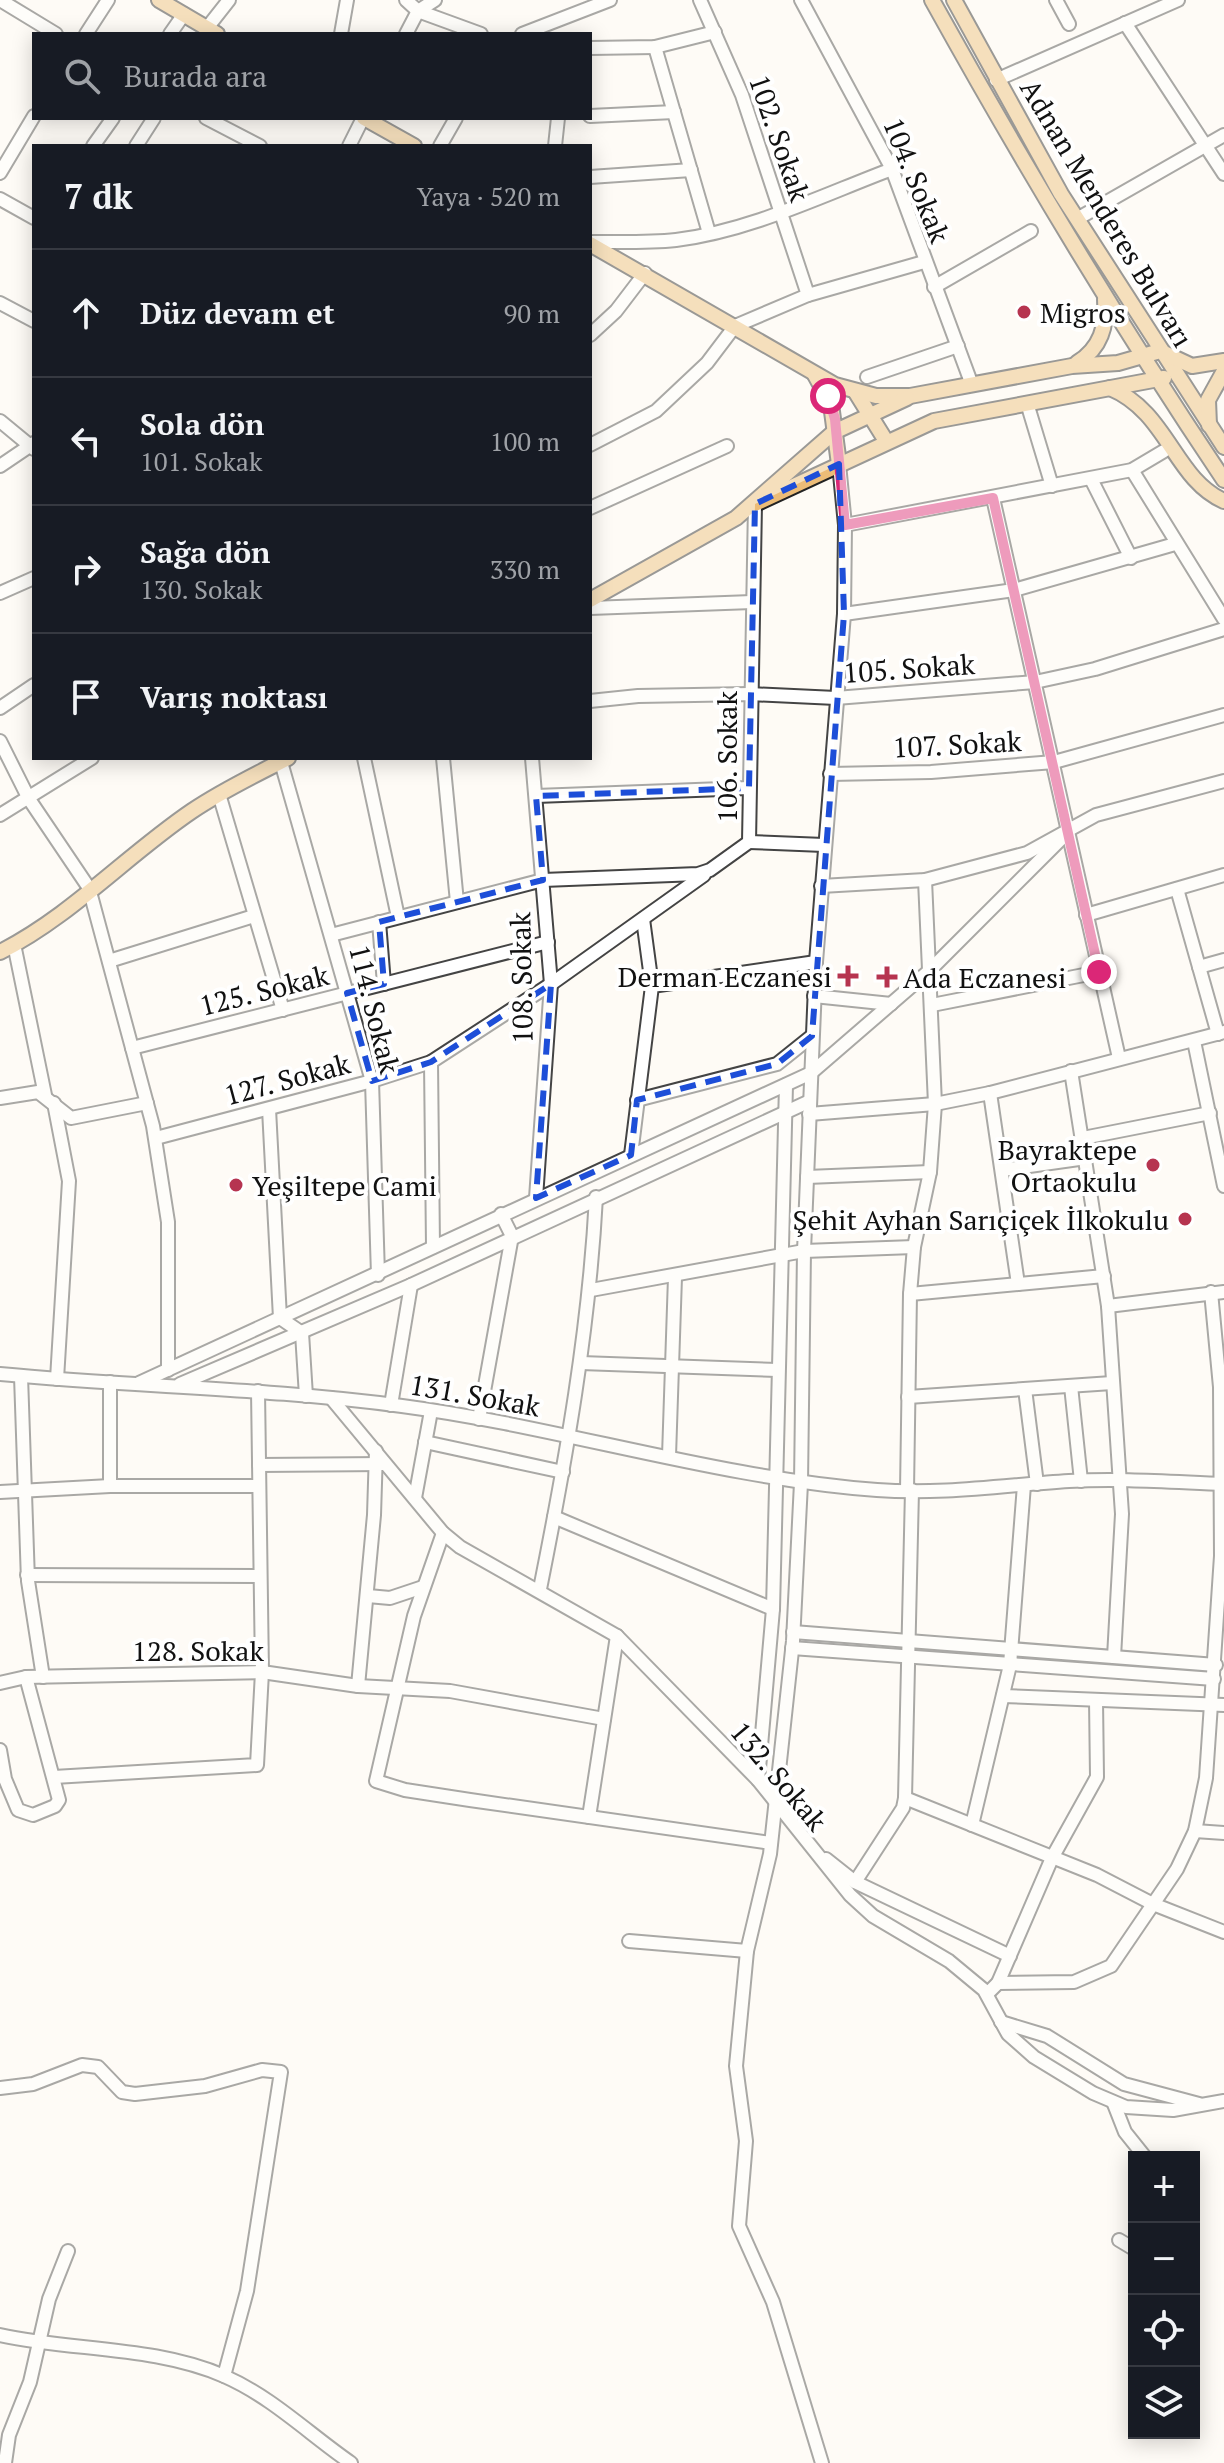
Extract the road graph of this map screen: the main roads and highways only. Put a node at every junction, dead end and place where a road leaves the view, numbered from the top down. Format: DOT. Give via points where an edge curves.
graph roads {
  1 [pos="159,0"];
  2 [pos="932,0"];
  3 [pos="954,0"];
  4 [pos="212,31"];
  5 [pos="368,120"];
  6 [pos="410,144"];
  7 [pos="592,244"];
  8 [pos="1105,298"];
  9 [pos="1160,351"];
  10 [pos="1141,355"];
  11 [pos="1224,362"];
  12 [pos="1072,366"];
  13 [pos="1224,371"];
  14 [pos="815,375"];
  15 [pos="1176,376"];
  16 [pos="1156,379"];
  17 [pos="1109,388"];
  18 [pos="855,391"];
  19 [pos="910,396"];
  20 [pos="871,414"];
  21 [pos="1209,425"];
  22 [pos="834,432"];
  23 [pos="886,441"];
  24 [pos="1224,447"];
  25 [pos="839,464"];
  26 [pos="1224,480"];
  27 [pos="1224,501"];
  28 [pos="755,504"];
  29 [pos="592,599"];
  30 [pos="284,760"];
  31 [pos="0,952"];
  1 -- 4 [label="main road"];
  2 -- 8 [label="main road, Adnan Menderes Bulvarı"];
  3 -- 9 [label="main road, Adnan Menderes Bulvarı" via="1077,219"];
  5 -- 6 [label="main road"];
  7 -- 14 [label="main road"];
  8 -- 10 [label="main road, Adnan Menderes Bulvarı"];
  8 -- 12 [label="main road" via="1095,348"];
  9 -- 10 [label="main road"];
  9 -- 11 [label="main road" via="1192,366"];
  9 -- 15 [label="main road, Adnan Menderes Bulvarı"];
  10 -- 12 [label="main road" via="1118,363"];
  10 -- 16 [label="main road, Adnan Menderes Bulvarı"];
  11 -- 15 [label="main road"];
  12 -- 19 [label="main road"];
  13 -- 21 [label="main road" via="1208,400"];
  14 -- 18 [label="main road"];
  14 -- 22 [label="main road" via="831,404"];
  15 -- 16 [label="main road"];
  15 -- 21 [label="main road, Adnan Menderes Bulvarı"];
  16 -- 17 [label="main road"];
  16 -- 26 [label="main road, Adnan Menderes Bulvarı"];
  17 -- 23 [label="main road" via="934,421"];
  17 -- 27 [label="main road" via="1149,413 1198,482"];
  18 -- 19 [label="main road"];
  18 -- 20 [label="main road"];
  19 -- 20 [label="main road"];
  20 -- 22 [label="main road"];
  20 -- 23 [label="main road"];
  21 -- 24 [label="main road, Adnan Menderes Bulvarı"];
  22 -- 25 [label="main road"];
  22 -- 28 [label="main road"];
  23 -- 25 [label="main road"];
  25 -- 28 [label="main road"];
  28 -- 29 [label="main road"];
  30 -- 31 [label="main road" via="219,794"];
}
